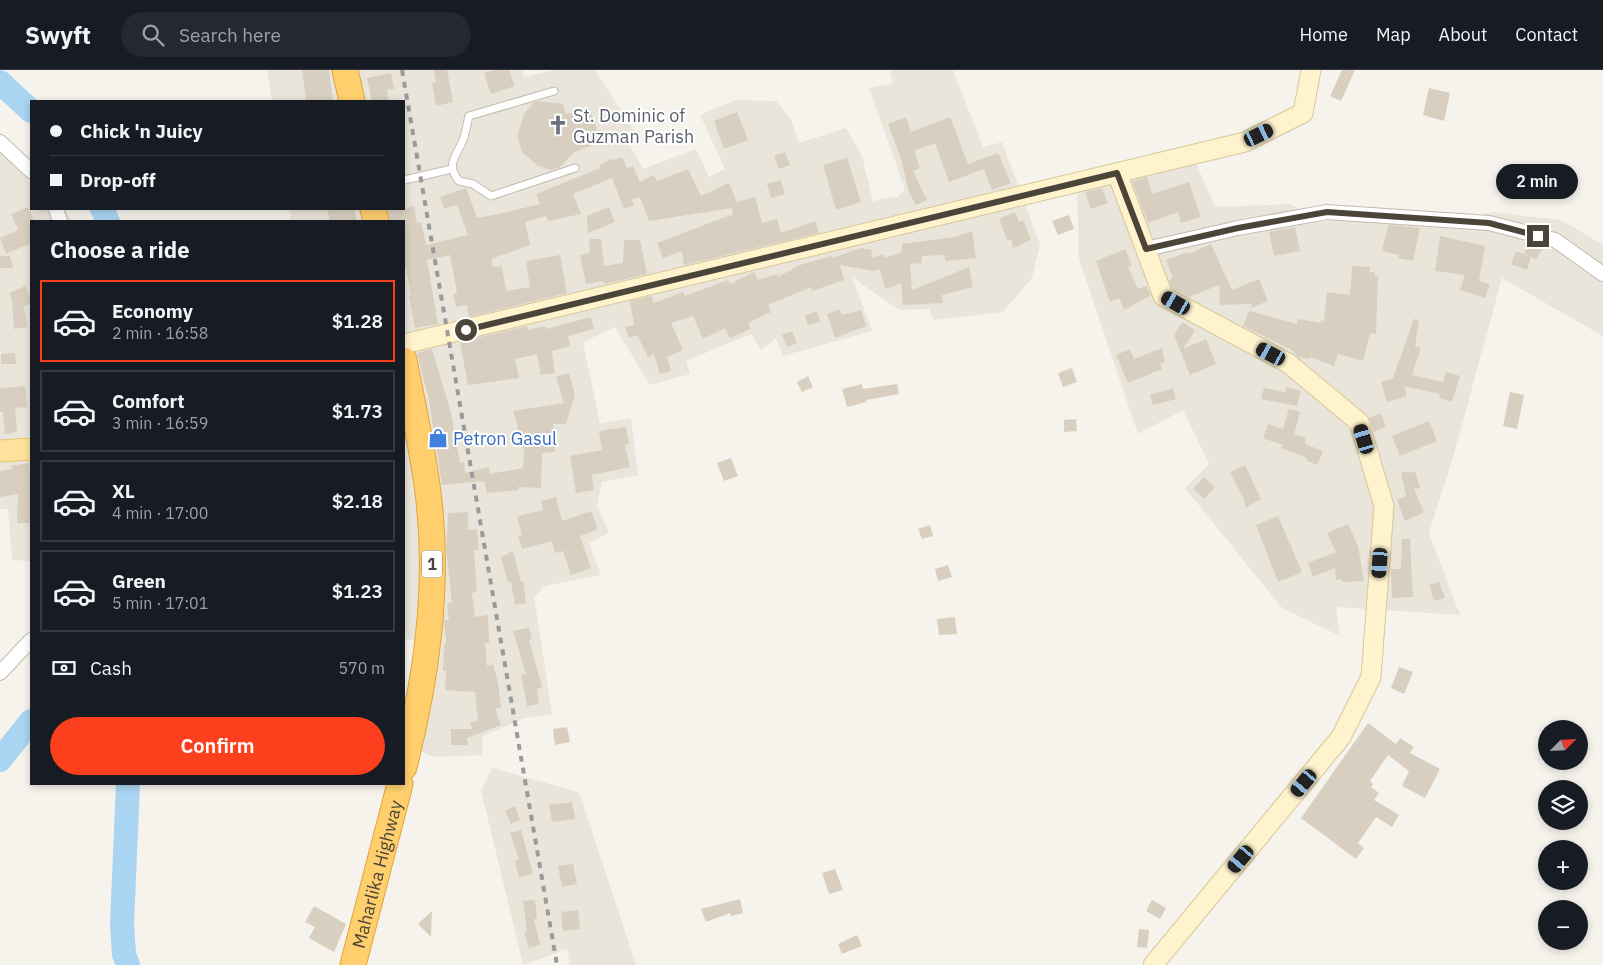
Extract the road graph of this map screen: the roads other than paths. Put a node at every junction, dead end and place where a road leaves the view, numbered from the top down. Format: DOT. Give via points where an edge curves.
graph roads {
  1 [pos="345,70"];
  2 [pos="1311,70"];
  3 [pos="554,90"];
  4 [pos="352,100"];
  5 [pos="0,142"];
  6 [pos="575,168"];
  7 [pos="452,169"];
  8 [pos="30,170"];
  9 [pos="1117,173"];
  10 [pos="405,180"];
  11 [pos="1146,249"];
  12 [pos="1603,274"];
  13 [pos="405,344"];
  14 [pos="405,374"];
  15 [pos="406,387"];
  16 [pos="30,449"];
  17 [pos="0,451"];
  18 [pos="30,641"];
  19 [pos="0,672"];
  20 [pos="405,762"];
  21 [pos="400,785"];
  22 [pos="353,965"];
  23 [pos="1153,965"];
  1 -- 4 [label="highway"];
  2 -- 9 [label="street" via="1303,113 1245,142"];
  3 -- 7 [label="lane" via="469,116 463,141 452,160"];
  5 -- 8 [label="street"];
  6 -- 7 [label="lane" via="491,196 474,184 459,181"];
  7 -- 10 [label="lane"];
  9 -- 11 [label="street"];
  9 -- 13 [label="street"];
  11 -- 12 [label="street" via="1327,212 1489,223 1555,240"];
  11 -- 23 [label="street" via="1163,296 1288,363 1359,422 1384,506 1371,677 1346,729"];
  14 -- 15 [label="highway, 1"];
  15 -- 20 [label="highway, 1" via="429,502 432,594 430,633"];
  16 -- 17 [label="main road"];
  18 -- 19 [label="street"];
  21 -- 22 [label="highway, Maharlika Highway"];
}
